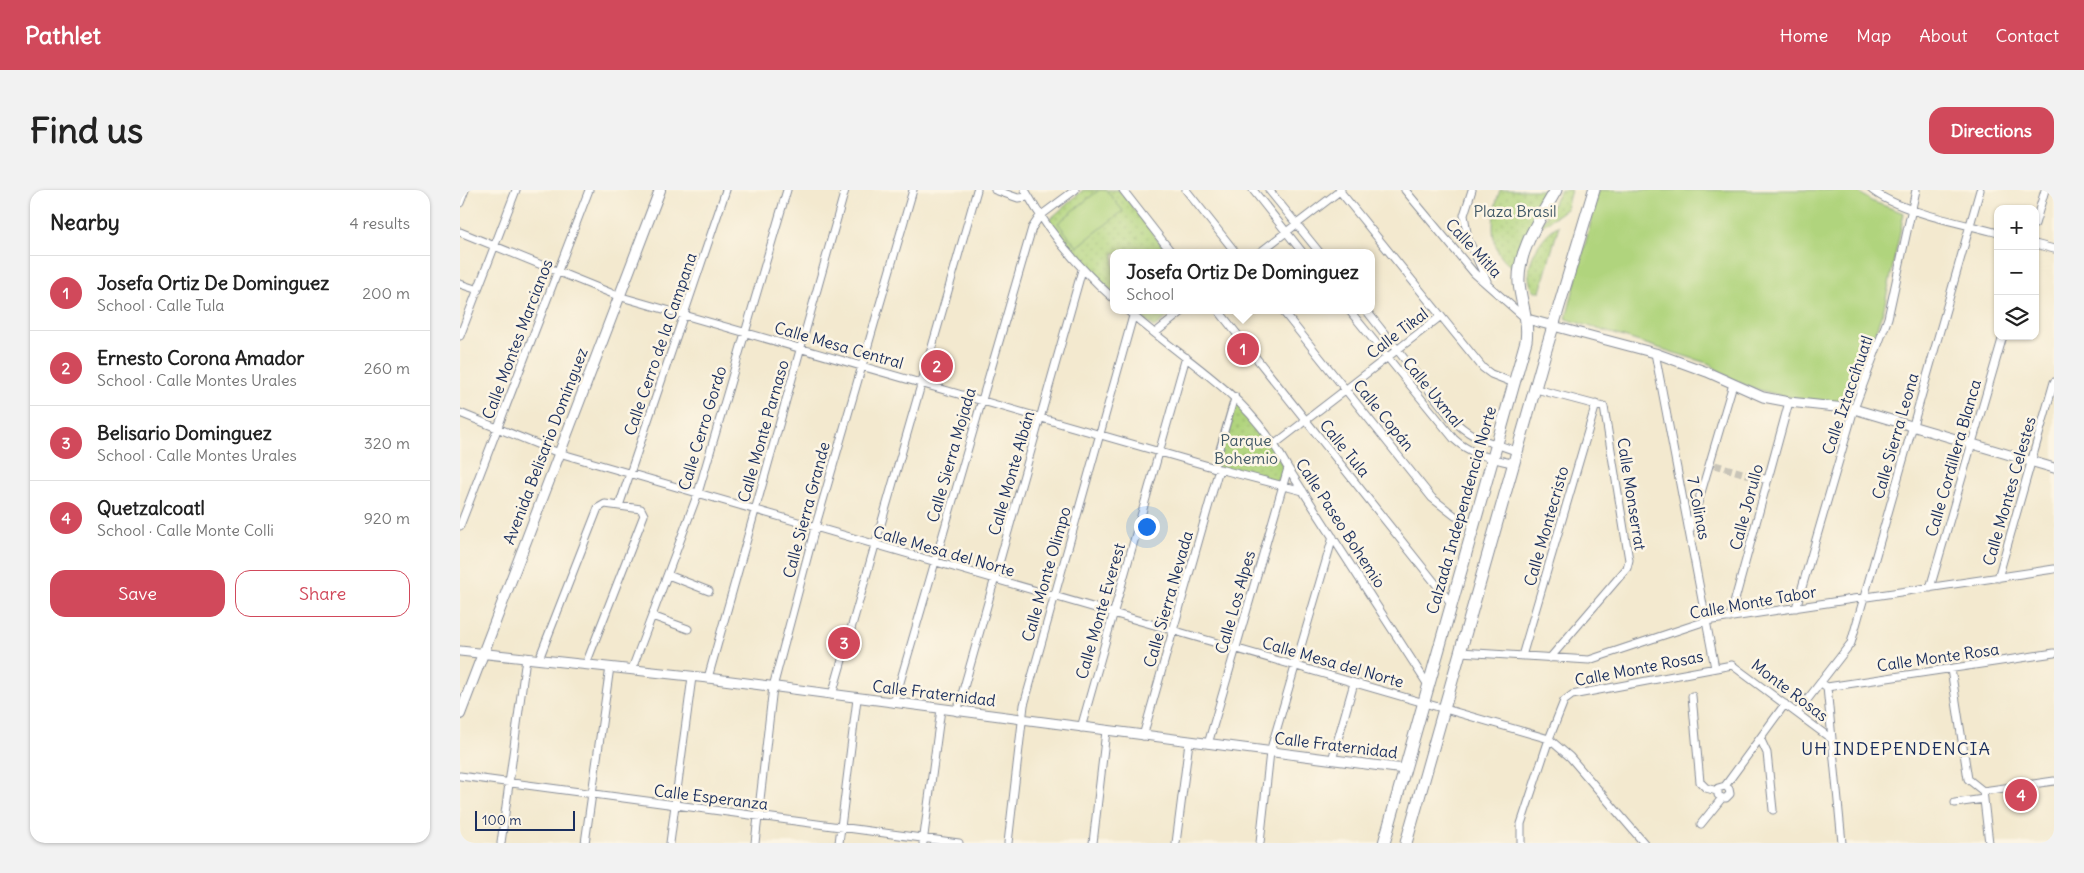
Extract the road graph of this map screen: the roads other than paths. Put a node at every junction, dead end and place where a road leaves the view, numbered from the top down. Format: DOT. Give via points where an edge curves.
graph roads {
  1 [pos="465,190"];
  2 [pos="516,190"];
  3 [pos="588,190"];
  4 [pos="660,190"];
  5 [pos="726,190"];
  6 [pos="787,190"];
  7 [pos="845,190"];
  8 [pos="913,190"];
  9 [pos="977,190"];
  10 [pos="995,190"];
  11 [pos="1025,190"];
  12 [pos="1075,190"];
  13 [pos="1123,190"];
  14 [pos="1186,190"];
  15 [pos="1253,190"];
  16 [pos="1269,190"];
  17 [pos="1340,190"];
  18 [pos="1405,190"];
  19 [pos="1472,190"];
  20 [pos="1556,190"];
  21 [pos="1594,190"];
  22 [pos="1872,190"];
  23 [pos="1916,190"];
  24 [pos="1980,190"];
  25 [pos="2045,190"];
  26 [pos="1029,197"];
  27 [pos="460,203"];
  28 [pos="1910,208"];
  29 [pos="2039,210"];
  30 [pos="1040,216"];
  31 [pos="1297,224"];
  32 [pos="1970,226"];
  33 [pos="460,232"];
  34 [pos="1286,232"];
  35 [pos="1994,232"];
  36 [pos="2039,245"];
  37 [pos="495,246"];
  38 [pos="1169,249"];
  39 [pos="1233,249"];
  40 [pos="1264,249"];
  41 [pos="1300,249"];
  42 [pos="1317,249"];
  43 [pos="2054,249"];
  44 [pos="1082,270"];
  45 [pos="557,271"];
  46 [pos="460,284"];
  47 [pos="1488,284"];
  48 [pos="478,290"];
  49 [pos="1110,295"];
  50 [pos="618,296"];
  51 [pos="1179,314"];
  52 [pos="1221,314"];
  53 [pos="1285,314"];
  54 [pos="1352,314"];
  55 [pos="1369,314"];
  56 [pos="684,315"];
  57 [pos="1133,316"];
  58 [pos="1441,316"];
  59 [pos="1527,319"];
  60 [pos="1553,326"];
  61 [pos="745,332"];
  62 [pos="1155,333"];
  63 [pos="460,336"];
  64 [pos="2002,340"];
  65 [pos="801,348"];
  66 [pos="1397,350"];
  67 [pos="1655,353"];
  68 [pos="1186,356"];
  69 [pos="1387,358"];
  70 [pos="861,365"];
  71 [pos="922,382"];
  72 [pos="2054,382"];
  73 [pos="1514,383"];
  74 [pos="1733,384"];
  75 [pos="1346,389"];
  76 [pos="1536,389"];
  77 [pos="1235,396"];
  78 [pos="982,400"];
  79 [pos="1789,402"];
  80 [pos="1596,404"];
  81 [pos="1854,409"];
  82 [pos="460,413"];
  83 [pos="1041,417"];
  84 [pos="1305,420"];
  85 [pos="1912,426"];
  86 [pos="497,428"];
  87 [pos="1100,434"];
  88 [pos="1275,444"];
  89 [pos="1496,444"];
  90 [pos="1972,444"];
  91 [pos="1160,450"];
  92 [pos="1518,452"];
  93 [pos="558,453"];
  94 [pos="1492,459"];
  95 [pos="2032,461"];
  96 [pos="1514,464"];
  97 [pos="1288,468"];
  98 [pos="2054,468"];
  99 [pos="1217,469"];
  100 [pos="630,473"];
  101 [pos="1760,478"];
  102 [pos="1768,480"];
  103 [pos="1283,485"];
  104 [pos="1302,491"];
  105 [pos="698,494"];
  106 [pos="619,506"];
  107 [pos="755,510"];
  108 [pos="1475,523"];
  109 [pos="460,526"];
  110 [pos="815,528"];
  111 [pos="1690,532"];
  112 [pos="1333,537"];
  113 [pos="875,545"];
  114 [pos="935,562"];
  115 [pos="2054,569"];
  116 [pos="668,575"];
  117 [pos="1998,578"];
  118 [pos="994,580"];
  119 [pos="1930,588"];
  120 [pos="709,591"];
  121 [pos="1053,597"];
  122 [pos="1863,598"];
  123 [pos="1451,603"];
  124 [pos="1796,608"];
  125 [pos="1113,614"];
  126 [pos="652,616"];
  127 [pos="1730,618"];
  128 [pos="1706,622"];
  129 [pos="688,629"];
  130 [pos="1173,632"];
  131 [pos="1236,648"];
  132 [pos="460,651"];
  133 [pos="1460,652"];
  134 [pos="482,653"];
  135 [pos="2054,653"];
  136 [pos="1522,656"];
  137 [pos="526,658"];
  138 [pos="1550,658"];
  139 [pos="539,659"];
  140 [pos="586,664"];
  141 [pos="1732,665"];
  142 [pos="1295,666"];
  143 [pos="610,667"];
  144 [pos="1715,668"];
  145 [pos="1951,669"];
  146 [pos="632,670"];
  147 [pos="692,676"];
  148 [pos="708,678"];
  149 [pos="1354,683"];
  150 [pos="1428,685"];
  151 [pos="1824,685"];
  152 [pos="773,687"];
  153 [pos="832,695"];
  154 [pos="1692,696"];
  155 [pos="857,699"];
  156 [pos="894,703"];
  157 [pos="1424,703"];
  158 [pos="1785,704"];
  159 [pos="1444,708"];
  160 [pos="941,709"];
  161 [pos="957,712"];
  162 [pos="1797,713"];
  163 [pos="460,714"];
  164 [pos="1023,719"];
  165 [pos="1081,728"];
  166 [pos="1106,731"];
  167 [pos="1143,736"];
  168 [pos="1760,738"];
  169 [pos="1830,738"];
  170 [pos="1550,739"];
  171 [pos="1189,742"];
  172 [pos="1208,744"];
  173 [pos="1270,752"];
  174 [pos="1332,760"];
  175 [pos="1404,769"];
  176 [pos="460,776"];
  177 [pos="2054,781"];
  178 [pos="509,783"];
  179 [pos="1725,786"];
  180 [pos="1717,791"];
  181 [pos="1983,791"];
  182 [pos="592,795"];
  183 [pos="1722,798"];
  184 [pos="1984,799"];
  185 [pos="1955,803"];
  186 [pos="675,806"];
  187 [pos="1773,810"];
  188 [pos="758,816"];
  189 [pos="1701,824"];
  190 [pos="841,827"];
  191 [pos="924,841"];
  192 [pos="501,843"];
  193 [pos="585,843"];
  194 [pos="670,843"];
  195 [pos="754,843"];
  196 [pos="839,843"];
  197 [pos="960,843"];
  198 [pos="1008,843"];
  199 [pos="1093,843"];
  200 [pos="1176,843"];
  201 [pos="1260,843"];
  202 [pos="1384,843"];
  203 [pos="1406,843"];
  204 [pos="1521,843"];
  205 [pos="1644,843"];
  206 [pos="1842,843"];
  207 [pos="1989,843"];
  1 -- 27 [label="street"];
  2 -- 37 [label="street"];
  3 -- 45 [label="street, Calle Montes Marcianos"];
  4 -- 50 [label="main road, Avenida Belisario Domínguez"];
  5 -- 56 [label="street, Calle Cerro de la Campana"];
  6 -- 61 [label="street, Calle Cerro Gordo"];
  7 -- 65 [label="street, Calle Monte Parnaso"];
  8 -- 70 [label="street, Calle Sierra Grande"];
  9 -- 71 [label="street"];
  10 -- 26 [label="street" via="1018,198"];
  11 -- 26 [label="street"];
  12 -- 30 [label="street"];
  13 -- 38 [label="street"];
  14 -- 39 [label="street"];
  15 -- 34 [label="street"];
  16 -- 31 [label="street"];
  17 -- 31 [label="street"];
  17 -- 58 [label="street"];
  18 -- 47 [label="street, Calle Mitla" via="1474,273"];
  19 -- 47 [label="street" via="1464,215 1468,239"];
  20 -- 59 [label="main road, Calzada Independencia Norte" via="1534,231 1520,271 1519,285"];
  21 -- 60 [label="main road"];
  22 -- 28 [label="street" via="1883,199"];
  23 -- 28 [label="street, Calle Iztaccíhuatl"];
  24 -- 32 [label="street, Calle Sierra Leona"];
  25 -- 29 [label="street"];
  26 -- 30 [label="street"];
  28 -- 32 [label="street"];
  28 -- 81 [label="street, Calle Iztaccíhuatl" via="1888,318"];
  30 -- 44 [label="street"];
  30 -- 78 [label="street, Calle Sierra Mojada" via="1032,228"];
  31 -- 34 [label="street"];
  31 -- 42 [label="street"];
  32 -- 35 [label="street"];
  32 -- 85 [label="street, Calle Sierra Leona"];
  33 -- 37 [label="street, Calle Mesa Central"];
  34 -- 40 [label="street"];
  34 -- 41 [label="street"];
  36 -- 43 [label="street"];
  37 -- 45 [label="street, Calle Mesa Central"];
  37 -- 48 [label="street"];
  44 -- 49 [label="street"];
  44 -- 83 [label="street, Calle Monte Albán"];
  45 -- 50 [label="street, Calle Mesa Central"];
  45 -- 86 [label="street, Calle Montes Marcianos"];
  46 -- 48 [label="street"];
  47 -- 59 [label="street, Calle Mitla"];
  48 -- 63 [label="street"];
  50 -- 56 [label="street, Calle Mesa Central"];
  50 -- 93 [label="main road, Avenida Belisario Domínguez"];
  51 -- 62 [label="street"];
  52 -- 84 [label="street, Calle Tula"];
  53 -- 75 [label="street, Calle Copán"];
  54 -- 69 [label="street, Calle Uxmal"];
  55 -- 66 [label="street, Calle Uxmal"];
  56 -- 61 [label="street, Calle Mesa Central"];
  56 -- 100 [label="street, Calle Cerro de la Campana"];
  57 -- 62 [label="street, Calle Paseo Bohemio"];
  57 -- 87 [label="street, Calle Monte Olimpo"];
  58 -- 66 [label="street, Calle Tikal"];
  58 -- 73 [label="street" via="1483,368"];
  59 -- 60 [label="street"];
  59 -- 73 [label="main road, Calzada Independencia Norte" via="1526,341"];
  60 -- 67 [label="street"];
  60 -- 76 [label="main road"];
  61 -- 65 [label="street, Calle Mesa Central"];
  61 -- 105 [label="street, Calle Cerro Gordo"];
  62 -- 68 [label="street, Calle Paseo Bohemio"];
  64 -- 90 [label="street, Calle Cordillera Blanca"];
  65 -- 70 [label="street, Calle Mesa Central"];
  65 -- 107 [label="street, Calle Monte Parnaso"];
  66 -- 69 [label="street, Calle Tikal"];
  66 -- 89 [label="street, Calle Uxmal" via="1466,434"];
  67 -- 74 [label="street"];
  67 -- 111 [label="street, 7 Colinas"];
  68 -- 77 [label="street, Calle Paseo Bohemio"];
  68 -- 91 [label="street, Calle Monte Everest"];
  69 -- 75 [label="street, Calle Tikal"];
  69 -- 94 [label="street, Calle Uxmal" via="1462,447"];
  70 -- 71 [label="street, Calle Mesa Central"];
  70 -- 110 [label="street, Calle Sierra Grande"];
  71 -- 78 [label="street, Calle Mesa Central"];
  71 -- 113 [label="street"];
  72 -- 95 [label="street, Calle Montes Celestes"];
  73 -- 89 [label="main road, Calzada Independencia Norte"];
  74 -- 79 [label="street" via="1763,397"];
  74 -- 111 [label="street" via="1713,464"];
  75 -- 84 [label="street, Calle Tikal"];
  75 -- 108 [label="street, Calle Copán" via="1432,498 1455,516"];
  76 -- 80 [label="street"];
  76 -- 92 [label="main road"];
  77 -- 88 [label="street, Calle Paseo Bohemio"];
  77 -- 99 [label="street, Calle Sierra Nevada"];
  78 -- 83 [label="street, Calle Mesa Central"];
  78 -- 114 [label="street, Calle Sierra Mojada"];
  79 -- 81 [label="street"];
  79 -- 102 [label="street, Calle Jorullo"];
  80 -- 136 [label="street, Calle Montecristo"];
  80 -- 138 [label="street, Calle Monserrat" via="1604,407 1605,411 1629,564"];
  81 -- 85 [label="street"];
  81 -- 124 [label="street, Calle Iztaccíhuatl"];
  82 -- 86 [label="street, Calle Mesa del Norte"];
  83 -- 87 [label="street, Calle Mesa Central"];
  83 -- 118 [label="street, Calle Monte Albán"];
  84 -- 88 [label="street, Calle Tikal"];
  84 -- 123 [label="street, Calle Tula"];
  85 -- 90 [label="street"];
  85 -- 122 [label="street, Calle Sierra Leona"];
  86 -- 93 [label="street, Calle Mesa del Norte"];
  86 -- 109 [label="street, Calle Montes Marcianos"];
  87 -- 91 [label="street, Calle Mesa Central"];
  87 -- 121 [label="street, Calle Monte Olimpo"];
  88 -- 97 [label="street, Calle Paseo Bohemio"];
  89 -- 92 [label="street, Calle Uxmal"];
  89 -- 94 [label="main road, Calzada Independencia Norte"];
  90 -- 95 [label="street"];
  90 -- 119 [label="street, Calle Cordillera Blanca"];
  91 -- 99 [label="street, Calle Mesa Central"];
  91 -- 125 [label="street, Calle Monte Everest"];
  92 -- 96 [label="main road"];
  93 -- 100 [label="street, Calle Mesa del Norte"];
  93 -- 134 [label="main road, Avenida Belisario Domínguez"];
  94 -- 96 [label="street, Calle Uxmal"];
  94 -- 108 [label="main road, Calzada Independencia Norte"];
  95 -- 98 [label="street"];
  95 -- 117 [label="street, Calle Montes Celestes"];
  96 -- 133 [label="main road"];
  97 -- 103 [label="street, Calle Los Alpes"];
  97 -- 104 [label="street, Calle Paseo Bohemio"];
  99 -- 103 [label="street, Calle Mesa Central"];
  99 -- 130 [label="street, Calle Sierra Nevada"];
  100 -- 105 [label="street, Calle Mesa del Norte"];
  100 -- 106 [label="street, Calle Cerro de la Campana"];
  101 -- 102 [label="street"];
  102 -- 127 [label="street, Calle Jorullo"];
  103 -- 104 [label="street, Calle Mesa Central"];
  103 -- 131 [label="street, Calle Los Alpes"];
  104 -- 112 [label="street, Calle Paseo Bohemio"];
  105 -- 107 [label="street, Calle Mesa del Norte"];
  105 -- 116 [label="street, Calle Cerro Gordo"];
  106 -- 139 [label="street" via="605,504 598,508"];
  106 -- 140 [label="street" via="641,509 644,515"];
  107 -- 110 [label="street, Calle Mesa del Norte"];
  107 -- 148 [label="street, Calle Monte Parnaso"];
  108 -- 123 [label="main road, Calzada Independencia Norte"];
  110 -- 113 [label="street, Calle Mesa del Norte"];
  110 -- 152 [label="street, Calle Sierra Grande"];
  111 -- 128 [label="street, 7 Colinas"];
  112 -- 142 [label="street"];
  112 -- 150 [label="street, Calle Paseo Bohemio"];
  113 -- 114 [label="street, Calle Mesa del Norte"];
  113 -- 153 [label="street"];
  114 -- 118 [label="street, Calle Mesa del Norte"];
  114 -- 156 [label="street, Calle Sierra Mojada"];
  115 -- 117 [label="street, Calle Monte Tabor"];
  116 -- 120 [label="street"];
  116 -- 126 [label="street, Calle Cerro Gordo"];
  117 -- 119 [label="street, Calle Monte Tabor"];
  118 -- 121 [label="street, Calle Mesa del Norte"];
  118 -- 161 [label="street, Calle Monte Albán"];
  119 -- 122 [label="street, Calle Monte Tabor"];
  121 -- 125 [label="street, Calle Mesa del Norte"];
  121 -- 164 [label="street, Calle Monte Olimpo"];
  122 -- 124 [label="street, Calle Monte Tabor"];
  122 -- 151 [label="street, Calle Sierra Leona" via="1852,643"];
  123 -- 150 [label="main road, Calzada Independencia Norte"];
  124 -- 127 [label="street, Calle Monte Tabor"];
  125 -- 130 [label="street, Calle Mesa del Norte"];
  125 -- 165 [label="street, Calle Monte Everest"];
  126 -- 129 [label="street"];
  126 -- 146 [label="street, Calle Cerro Gordo"];
  127 -- 128 [label="street, Calle Monte Tabor"];
  128 -- 138 [label="street, Calle Monte Tabor" via="1589,660"];
  128 -- 144 [label="street, 7 Colinas"];
  130 -- 131 [label="street, Calle Mesa del Norte"];
  130 -- 167 [label="street, Calle Sierra Nevada"];
  131 -- 142 [label="street, Calle Mesa del Norte"];
  131 -- 172 [label="street, Calle Los Alpes"];
  132 -- 134 [label="street, Calle Fraternidad"];
  133 -- 136 [label="street, Calle Monte Tabor"];
  133 -- 159 [label="main road"];
  134 -- 137 [label="street, Calle Fraternidad"];
  134 -- 163 [label="main road, Avenida Belisario Domínguez"];
  135 -- 145 [label="street, Calle Monte Rosa"];
  136 -- 138 [label="street, Calle Monte Tabor"];
  137 -- 139 [label="street, Calle Fraternidad"];
  137 -- 178 [label="street"];
  139 -- 140 [label="street, Calle Fraternidad"];
  140 -- 143 [label="street, Calle Fraternidad"];
  141 -- 144 [label="street, Calle Monte Rosas"];
  141 -- 158 [label="street, Monte Rosas"];
  142 -- 149 [label="street, Calle Mesa del Norte"];
  142 -- 173 [label="street"];
  143 -- 146 [label="street, Calle Fraternidad"];
  143 -- 182 [label="street"];
  144 -- 170 [label="street, Calle Monte Rosas" via="1567,697"];
  145 -- 151 [label="street, Calle Monte Rosa"];
  145 -- 181 [label="street" via="1968,778"];
  146 -- 147 [label="street, Calle Fraternidad"];
  147 -- 148 [label="street, Calle Fraternidad"];
  147 -- 186 [label="street"];
  148 -- 152 [label="street, Calle Fraternidad"];
  149 -- 157 [label="street, Calle Mesa del Norte"];
  149 -- 174 [label="street"];
  150 -- 157 [label="main road, Calzada Independencia Norte"];
  151 -- 162 [label="street, Calle Sierra Leona"];
  151 -- 169 [label="street"];
  152 -- 153 [label="street, Calle Fraternidad"];
  152 -- 188 [label="street, Calle Sierra Grande"];
  153 -- 155 [label="street, Calle Fraternidad"];
  154 -- 180 [label="street" via="1700,782"];
  155 -- 156 [label="street, Calle Fraternidad"];
  155 -- 190 [label="street"];
  156 -- 160 [label="street, Calle Fraternidad"];
  157 -- 159 [label="street, Calle Mesa del Norte"];
  157 -- 175 [label="main road, Calzada Independencia Norte"];
  158 -- 162 [label="street, Monte Rosas"];
  158 -- 168 [label="street"];
  159 -- 170 [label="street, Calle Mesa del Norte"];
  159 -- 203 [label="main road"];
  160 -- 161 [label="street, Calle Fraternidad"];
  160 -- 191 [label="street"];
  161 -- 164 [label="street, Calle Fraternidad"];
  162 -- 169 [label="street, Monte Rosas"];
  164 -- 165 [label="street, Calle Fraternidad"];
  164 -- 198 [label="street, Calle Monte Olimpo"];
  165 -- 166 [label="street, Calle Fraternidad"];
  166 -- 167 [label="street, Calle Fraternidad"];
  166 -- 199 [label="street"];
  167 -- 171 [label="street, Calle Fraternidad"];
  168 -- 179 [label="street"];
  168 -- 187 [label="street" via="1767,753"];
  169 -- 206 [label="street"];
  170 -- 204 [label="street" via="1521,824"];
  170 -- 205 [label="street" via="1570,756"];
  171 -- 172 [label="street, Calle Fraternidad"];
  171 -- 200 [label="street"];
  172 -- 173 [label="street, Calle Fraternidad"];
  173 -- 174 [label="street, Calle Fraternidad"];
  173 -- 201 [label="street"];
  174 -- 175 [label="street, Calle Fraternidad"];
  175 -- 202 [label="main road, Calzada Independencia Norte"];
  176 -- 178 [label="street, Calle Esperanza"];
  177 -- 181 [label="street"];
  178 -- 182 [label="street, Calle Esperanza"];
  178 -- 192 [label="street"];
  179 -- 180 [label="street"];
  179 -- 183 [label="street" via="1730,794"];
  180 -- 183 [label="street"];
  181 -- 184 [label="street"];
  182 -- 186 [label="street, Calle Esperanza"];
  182 -- 193 [label="street"];
  183 -- 189 [label="street"];
  184 -- 185 [label="street"];
  184 -- 207 [label="street"];
  186 -- 188 [label="street, Calle Esperanza"];
  186 -- 194 [label="street"];
  188 -- 190 [label="street, Calle Esperanza"];
  188 -- 195 [label="street, Calle Sierra Grande"];
  190 -- 191 [label="street, Calle Esperanza"];
  190 -- 196 [label="street"];
  191 -- 197 [label="street, Calle Esperanza"];
}
